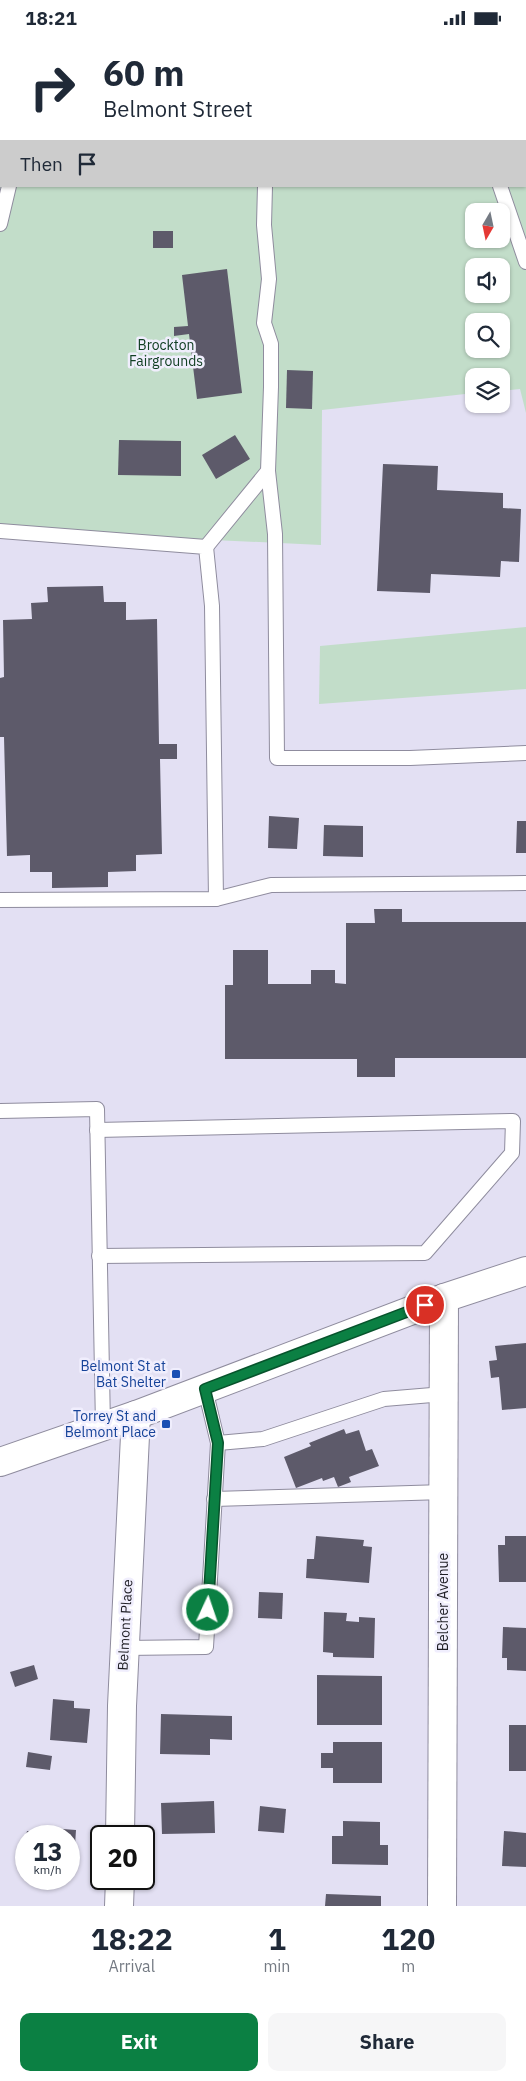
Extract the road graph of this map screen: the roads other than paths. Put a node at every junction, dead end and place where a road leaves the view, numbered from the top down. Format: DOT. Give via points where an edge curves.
graph roads {
  1 [pos="10,187"];
  2 [pos="266,187"];
  3 [pos="500,187"];
  4 [pos="0,224"];
  5 [pos="526,262"];
  6 [pos="268,471"];
  7 [pos="0,531"];
  8 [pos="206,547"];
  9 [pos="526,753"];
  10 [pos="526,883"];
  11 [pos="216,899"];
  12 [pos="0,900"];
  13 [pos="0,1111"];
  14 [pos="97,1130"];
  15 [pos="99,1256"];
  16 [pos="526,1271"];
  17 [pos="444,1298"];
  18 [pos="205,1389"];
  19 [pos="444,1394"];
  20 [pos="136,1415"];
  21 [pos="103,1426"];
  22 [pos="218,1443"];
  23 [pos="0,1462"];
  24 [pos="444,1492"];
  25 [pos="214,1499"];
  26 [pos="124,1648"];
  27 [pos="120,1825"];
  28 [pos="120,1890"];
  29 [pos="119,1906"];
  30 [pos="442,1906"];
  1 -- 4 [label="lane"];
  2 -- 6 [label="lane" via="264,225 269,279 264,323 271,344"];
  3 -- 5 [label="lane"];
  6 -- 8 [label="lane"];
  6 -- 9 [label="lane" via="275,534 277,758 410,758"];
  7 -- 8 [label="lane"];
  8 -- 11 [label="lane" via="212,606"];
  10 -- 11 [label="lane" via="271,885"];
  11 -- 12 [label="lane"];
  13 -- 14 [label="lane" via="97,1109"];
  14 -- 15 [label="lane"];
  14 -- 15 [label="lane" via="513,1121 512,1153 425,1253"];
  15 -- 21 [label="lane"];
  16 -- 17 [label="street"];
  17 -- 18 [label="street"];
  17 -- 19 [label="street, Belcher Avenue"];
  18 -- 20 [label="street"];
  18 -- 22 [label="lane"];
  19 -- 22 [label="lane" via="384,1399 263,1439"];
  19 -- 24 [label="street, Belcher Avenue"];
  20 -- 21 [label="street"];
  20 -- 26 [label="street, Belmont Place"];
  21 -- 23 [label="street"];
  22 -- 25 [label="lane"];
  24 -- 25 [label="lane"];
  24 -- 30 [label="street, Belcher Avenue"];
  25 -- 26 [label="lane" via="206,1647"];
  26 -- 27 [label="street, Belmont Place"];
  28 -- 29 [label="street"];
}
